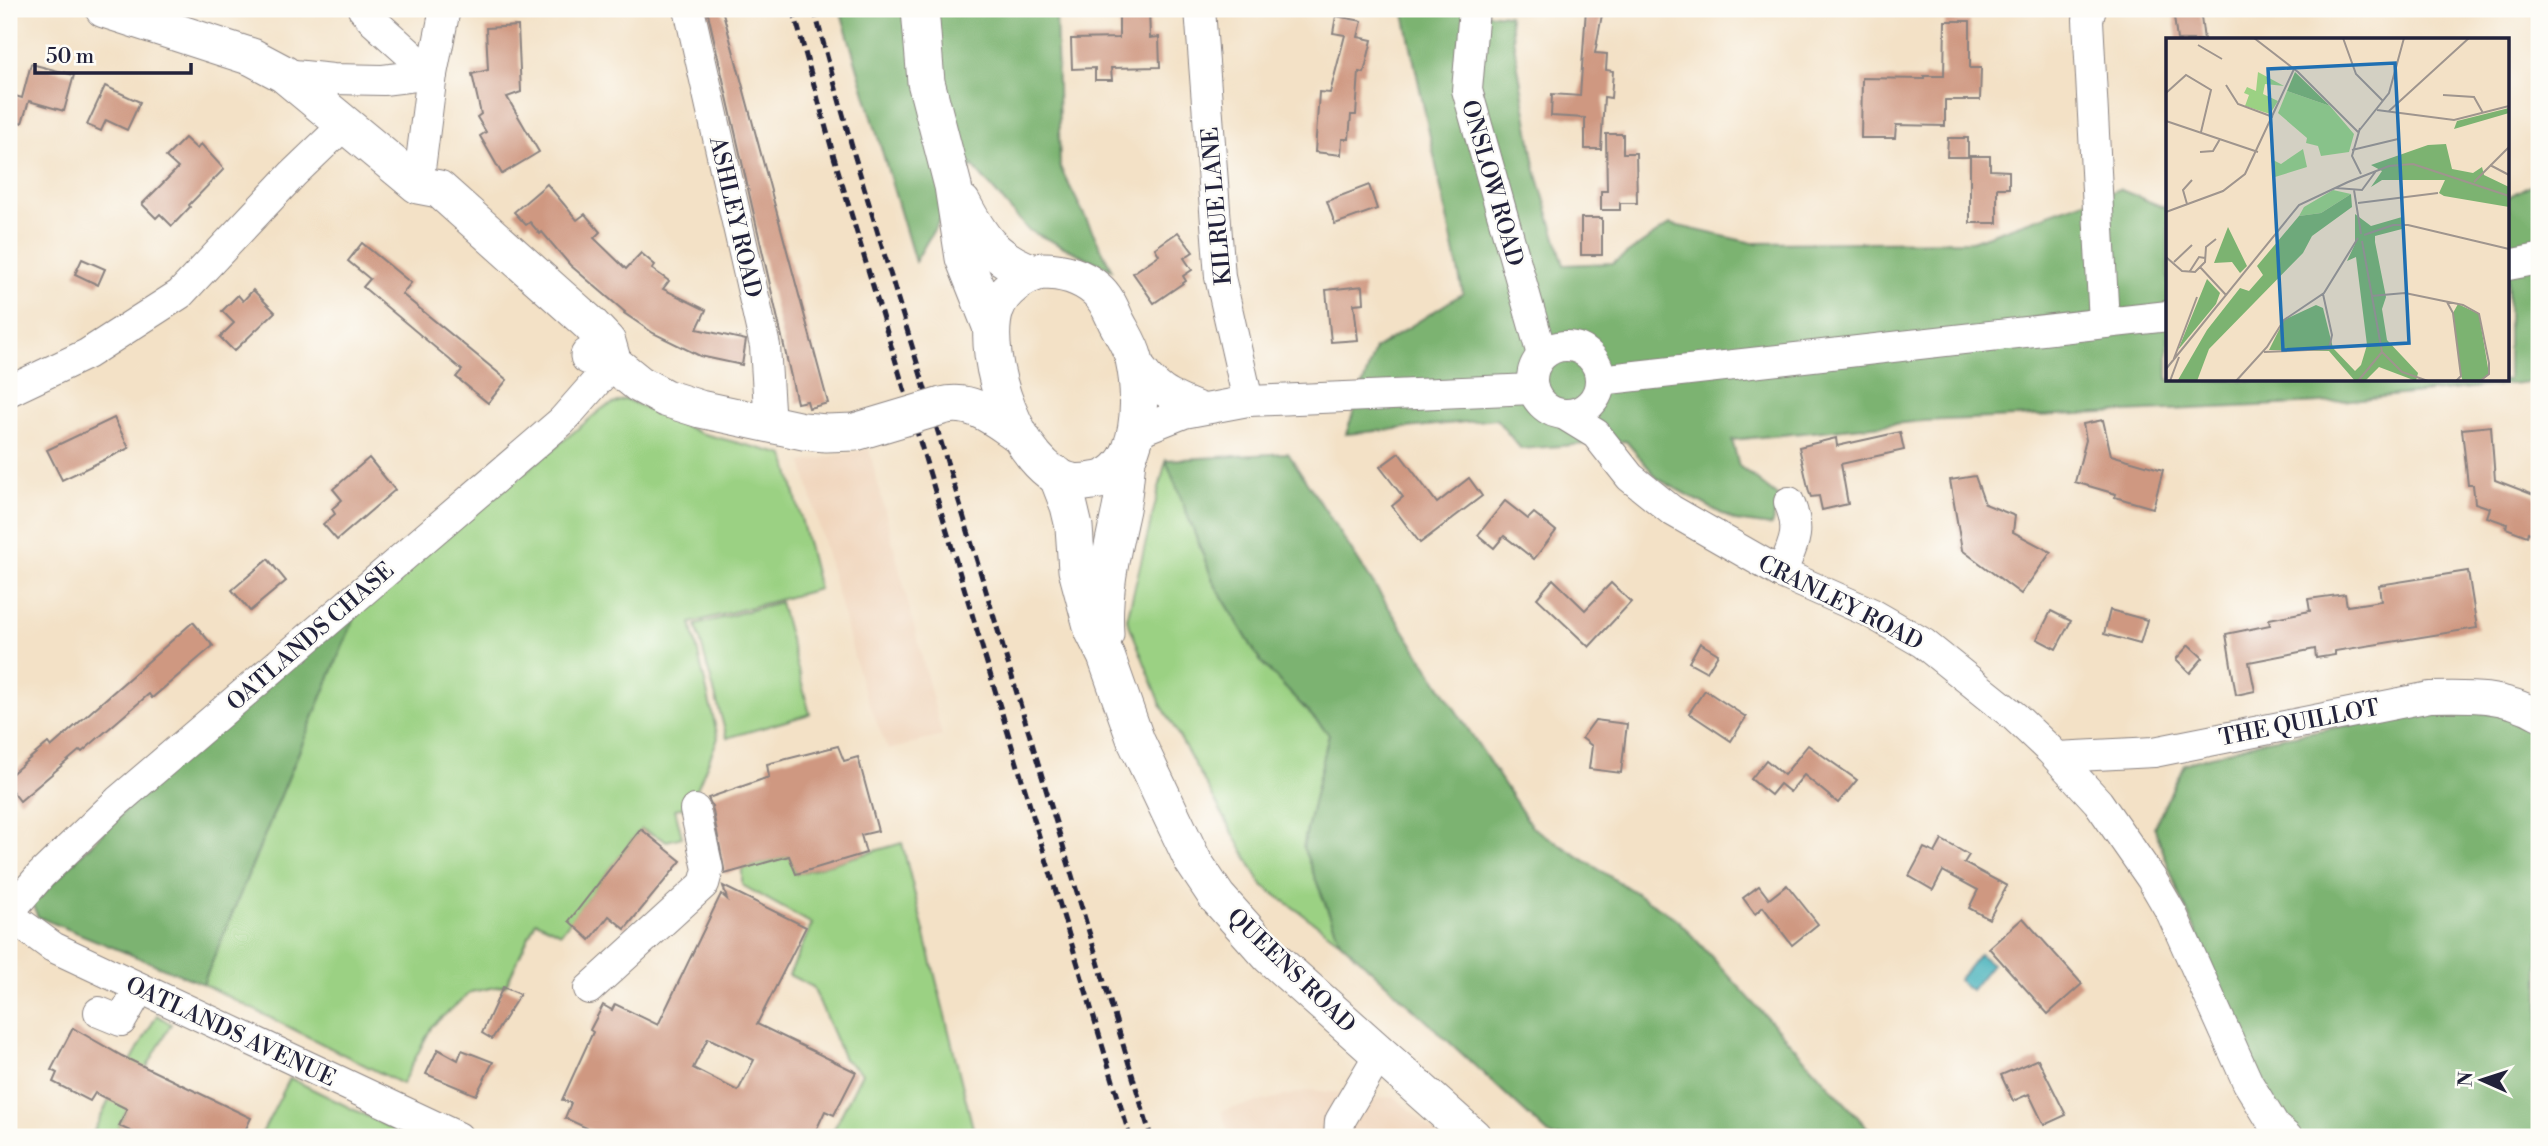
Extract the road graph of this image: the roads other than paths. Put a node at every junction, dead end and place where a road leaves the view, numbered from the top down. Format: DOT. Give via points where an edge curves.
graph roads {
  1 [pos="104,9"];
  2 [pos="363,9"];
  3 [pos="445,9"];
  4 [pos="689,9"];
  5 [pos="920,9"];
  6 [pos="1200,9"];
  7 [pos="1474,9"];
  8 [pos="2091,9"];
  9 [pos="284,74"];
  10 [pos="432,74"];
  11 [pos="344,125"];
  12 [pos="418,185"];
  13 [pos="953,186"];
  14 [pos="2539,259"];
  15 [pos="2510,265"];
  16 [pos="1034,273"];
  17 [pos="2166,316"];
  18 [pos="2104,323"];
  19 [pos="992,341"];
  20 [pos="1542,355"];
  21 [pos="1134,358"];
  22 [pos="613,363"];
  23 [pos="1600,380"];
  24 [pos="1533,389"];
  25 [pos="9,391"];
  26 [pos="1248,401"];
  27 [pos="947,405"];
  28 [pos="1203,409"];
  29 [pos="1565,415"];
  30 [pos="770,425"];
  31 [pos="1018,435"];
  32 [pos="1131,446"];
  33 [pos="1057,475"];
  34 [pos="1789,502"];
  35 [pos="1780,573"];
  36 [pos="1106,656"];
  37 [pos="2539,715"];
  38 [pos="2057,757"];
  39 [pos="695,810"];
  40 [pos="9,914"];
  41 [pos="140,988"];
  42 [pos="589,989"];
  43 [pos="121,1021"];
  44 [pos="1380,1053"];
  45 [pos="441,1133"];
  46 [pos="1339,1137"];
  47 [pos="1472,1137"];
  48 [pos="2287,1137"];
  1 -- 9 [label="main road" via="252,57"];
  2 -- 10 [label="street"];
  3 -- 10 [label="street"];
  4 -- 30 [label="street, ASHLEY ROAD" via="765,346"];
  5 -- 13 [label="main road" via="930,103"];
  6 -- 26 [label="street, KILRUE LANE" via="1220,277"];
  7 -- 20 [label="street, ONSLOW ROAD" via="1467,90"];
  8 -- 18 [label="street"];
  9 -- 10 [label="street" via="383,80"];
  9 -- 11 [label="main road"];
  10 -- 12 [label="street"];
  11 -- 12 [label="main road"];
  11 -- 25 [label="street" via="180,294 87,354"];
  12 -- 22 [label="main road" via="422,207 590,356"];
  13 -- 16 [label="main road" via="991,249"];
  13 -- 19 [label="main road" via="964,258"];
  14 -- 15 [label="street"];
  16 -- 19 [label="main road" via="1019,280 995,307"];
  16 -- 21 [label="main road" via="1073,275 1097,289"];
  17 -- 18 [label="street"];
  18 -- 23 [label="street"];
  19 -- 27 [label="main road" via="977,379"];
  19 -- 31 [label="main road" via="1008,412"];
  20 -- 23 [label="street" via="1554,348 1578,348 1596,363"];
  20 -- 24 [label="street" via="1532,376"];
  21 -- 28 [label="street" via="1148,381"];
  21 -- 32 [label="main road" via="1138,396"];
  22 -- 30 [label="main road" via="665,398"];
  22 -- 40 [label="street, OATLANDS CHASE" via="562,421 118,801 41,875"];
  23 -- 29 [label="street" via="1587,407"];
  24 -- 26 [label="street"];
  24 -- 29 [label="street" via="1546,408"];
  26 -- 28 [label="street"];
  27 -- 30 [label="main road, bridge" via="855,432"];
  27 -- 31 [label="main road" via="984,410"];
  28 -- 32 [label="street" via="1184,413"];
  29 -- 35 [label="street, CRANLEY ROAD" via="1596,434 1630,477 1671,510"];
  31 -- 33 [label="main road"];
  32 -- 33 [label="main road" via="1115,473 1100,480 1071,482"];
  32 -- 36 [label="main road, QUEENS ROAD" via="1105,592"];
  33 -- 36 [label="main road, QUEENS ROAD" via="1074,527 1082,594"];
  34 -- 35 [label="street" via="1796,517 1796,535"];
  35 -- 38 [label="street, CRANLEY ROAD" via="1871,613 1923,643 2006,709"];
  36 -- 44 [label="main road, QUEENS ROAD" via="1136,741 1192,861 1217,897 1270,956"];
  37 -- 38 [label="street, THE QUILLOT" via="2499,699 2430,698 2154,752"];
  38 -- 48 [label="street, CRANLEY ROAD" via="2098,802 2151,878 2172,914 2248,1083 2275,1127"];
  39 -- 42 [label="street" via="708,869 704,884"];
  40 -- 41 [label="street, OATLANDS AVENUE" via="53,947"];
  41 -- 43 [label="street"];
  41 -- 45 [label="street, OATLANDS AVENUE"];
  44 -- 46 [label="street" via="1340,1121"];
  44 -- 47 [label="main road, QUEENS ROAD"];
}
